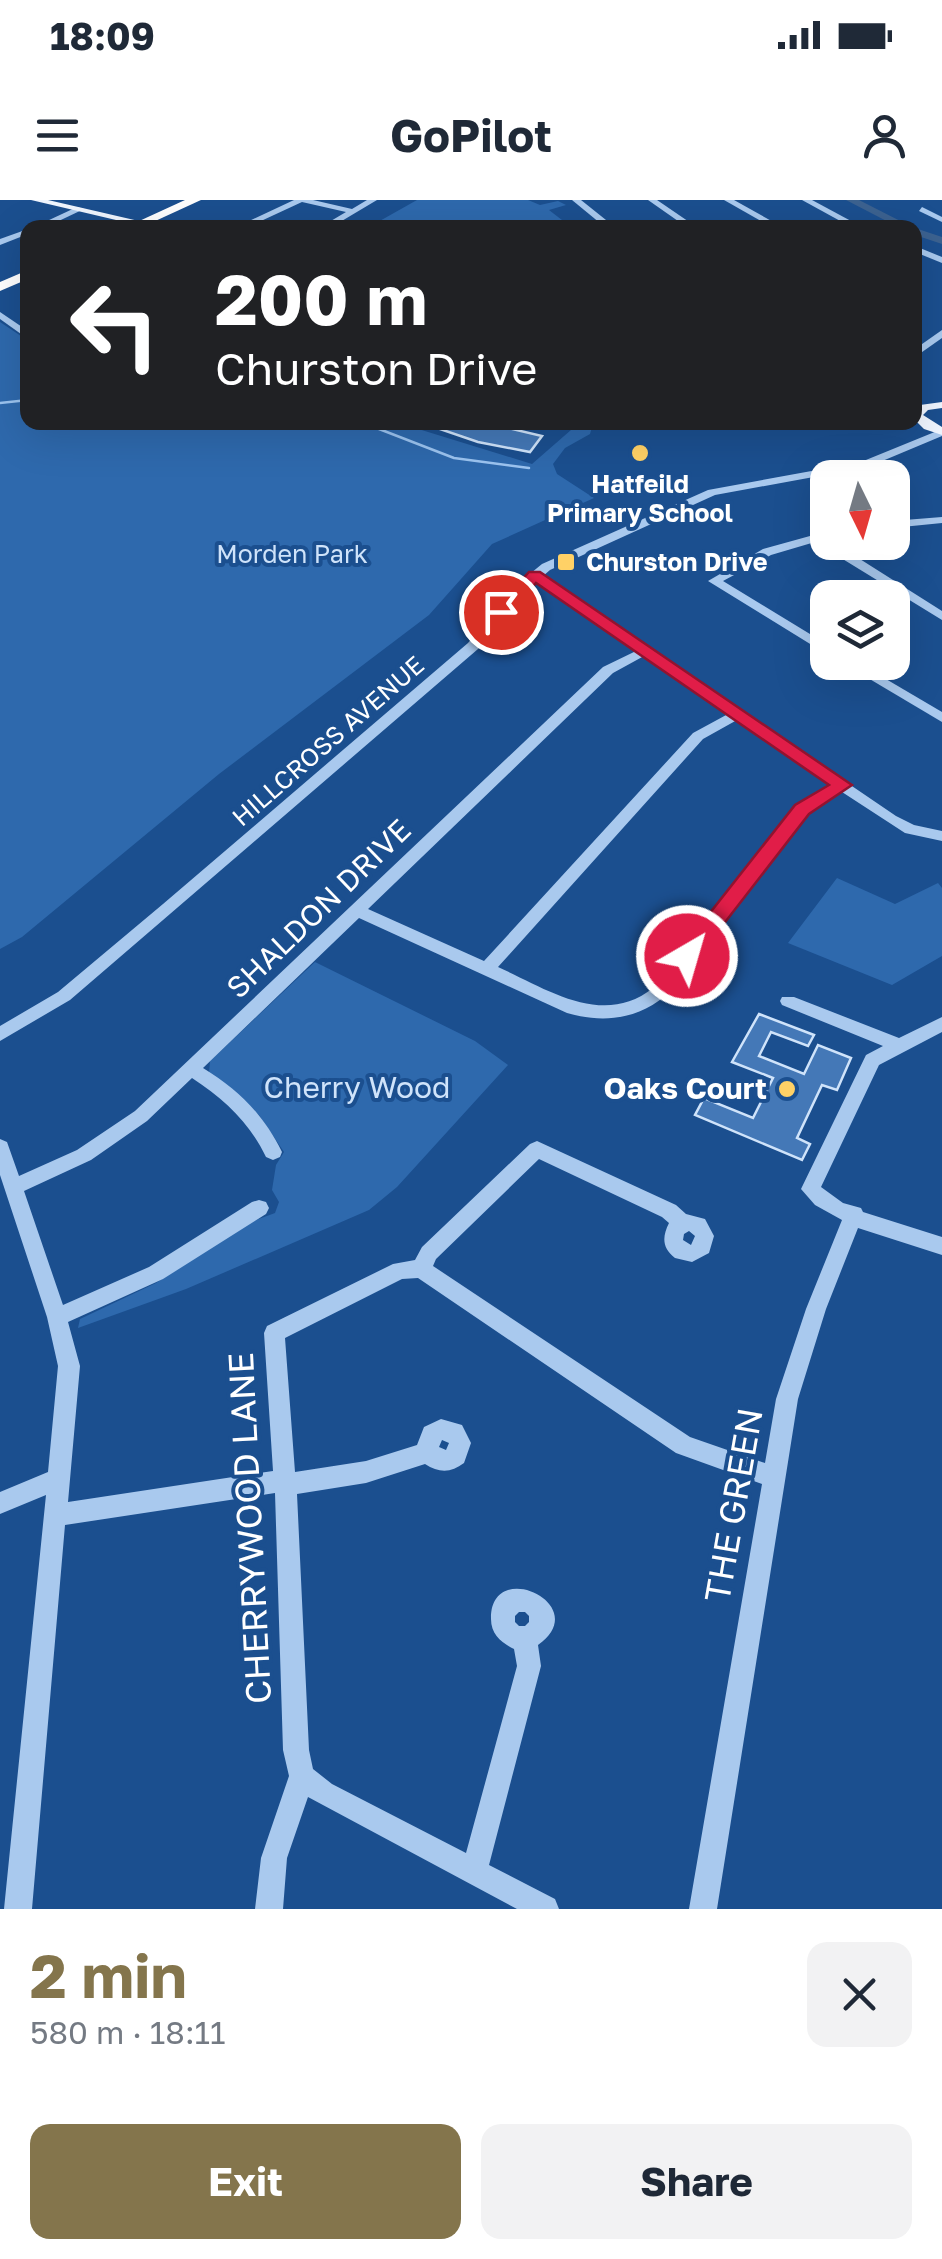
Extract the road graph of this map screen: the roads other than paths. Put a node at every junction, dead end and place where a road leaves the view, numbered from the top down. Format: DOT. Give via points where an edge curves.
graph roads {
  1 [pos="35,200"];
  2 [pos="195,200"];
  3 [pos="301,200"];
  4 [pos="373,200"];
  5 [pos="576,200"];
  6 [pos="652,200"];
  7 [pos="728,200"];
  8 [pos="806,200"];
  9 [pos="56,202"];
  10 [pos="80,209"];
  11 [pos="922,209"];
  12 [pos="352,211"];
  13 [pos="55,220"];
  14 [pos="125,220"];
  15 [pos="159,220"];
  16 [pos="256,220"];
  17 [pos="337,220"];
  18 [pos="602,220"];
  19 [pos="682,220"];
  20 [pos="765,220"];
  21 [pos="845,220"];
  22 [pos="942,220"];
  23 [pos="0,233"];
  24 [pos="20,234"];
  25 [pos="14,237"];
  26 [pos="0,242"];
  27 [pos="912,430"];
  28 [pos="938,520"];
  29 [pos="910,524"];
  30 [pos="810,538"];
  31 [pos="858,560"];
  32 [pos="534,575"];
  33 [pos="942,616"];
  34 [pos="810,640"];
  35 [pos="647,650"];
  36 [pos="878,680"];
  37 [pos="739,714"];
  38 [pos="942,718"];
  39 [pos="843,785"];
  40 [pos="942,836"];
  41 [pos="358,910"];
  42 [pos="486,968"];
  43 [pos="788,1001"];
  44 [pos="942,1024"];
  45 [pos="0,1034"];
  46 [pos="897,1045"];
  47 [pos="191,1069"];
  48 [pos="0,1147"];
  49 [pos="273,1152"];
  50 [pos="14,1188"];
  51 [pos="259,1208"];
  52 [pos="854,1214"];
  53 [pos="682,1224"];
  54 [pos="942,1246"];
  55 [pos="420,1268"];
  56 [pos="57,1317"];
  57 [pos="430,1452"];
  58 [pos="774,1478"];
  59 [pos="58,1479"];
  60 [pos="283,1483"];
  61 [pos="0,1503"];
  62 [pos="55,1515"];
  63 [pos="525,1639"];
  64 [pos="302,1776"];
  65 [pos="474,1871"];
  66 [pos="18,1909"];
  67 [pos="269,1909"];
  68 [pos="545,1909"];
  69 [pos="703,1909"];
  1 -- 9 [label="main road"];
  2 -- 15 [label="highway"];
  3 -- 12 [label="street"];
  3 -- 16 [label="street"];
  4 -- 12 [label="street"];
  5 -- 18 [label="street"];
  6 -- 19 [label="street"];
  7 -- 20 [label="street"];
  8 -- 21 [label="street"];
  9 -- 10 [label="main road"];
  10 -- 13 [label="street"];
  10 -- 14 [label="main road"];
  11 -- 22 [label="street"];
  12 -- 17 [label="street"];
  23 -- 25 [label="street"];
  24 -- 25 [label="street"];
  25 -- 26 [label="street"];
  27 -- 32 [label="street, HILLCROSS AVENUE" via="894,454 703,496"];
  28 -- 29 [label="street"];
  30 -- 34 [label="street" via="758,556 714,582"];
  31 -- 33 [label="street"];
  32 -- 35 [label="street"];
  32 -- 45 [label="street, HILLCROSS AVENUE" via="464,654 170,908 64,996"];
  35 -- 37 [label="street"];
  35 -- 41 [label="street, SHALDON DRIVE" via="608,670"];
  36 -- 38 [label="street"];
  37 -- 39 [label="street"];
  37 -- 42 [label="street" via="698,736"];
  39 -- 40 [label="street" via="900,824"];
  39 -- 42 [label="street" via="802,809 659,992 640,1006 582,1010"];
  41 -- 42 [label="street"];
  41 -- 47 [label="street, SHALDON DRIVE"];
  43 -- 46 [label="street"];
  44 -- 46 [label="street"];
  46 -- 52 [label="street" via="872,1060 812,1184 814,1193"];
  47 -- 49 [label="street" via="255,1116"];
  47 -- 50 [label="street, SHALDON DRIVE" via="107,1141"];
  48 -- 50 [label="street"];
  50 -- 56 [label="street"];
  51 -- 56 [label="street" via="156,1273"];
  52 -- 54 [label="street"];
  52 -- 58 [label="street, THE GREEN" via="790,1385"];
  53 -- 55 [label="street" via="668,1210 537,1149"];
  55 -- 58 [label="street" via="684,1445"];
  55 -- 60 [label="street, CHERRYWOOD LANE" via="400,1270 274,1333"];
  56 -- 59 [label="street" via="70,1366"];
  57 -- 60 [label="street" via="366,1472"];
  58 -- 69 [label="street, THE GREEN"];
  59 -- 61 [label="street"];
  59 -- 62 [label="street"];
  60 -- 62 [label="street"];
  60 -- 64 [label="street, CHERRYWOOD LANE"];
  62 -- 66 [label="street"];
  63 -- 65 [label="street" via="529,1666"];
  64 -- 65 [label="street"];
  64 -- 67 [label="street" via="274,1858"];
  65 -- 68 [label="street"];
}
